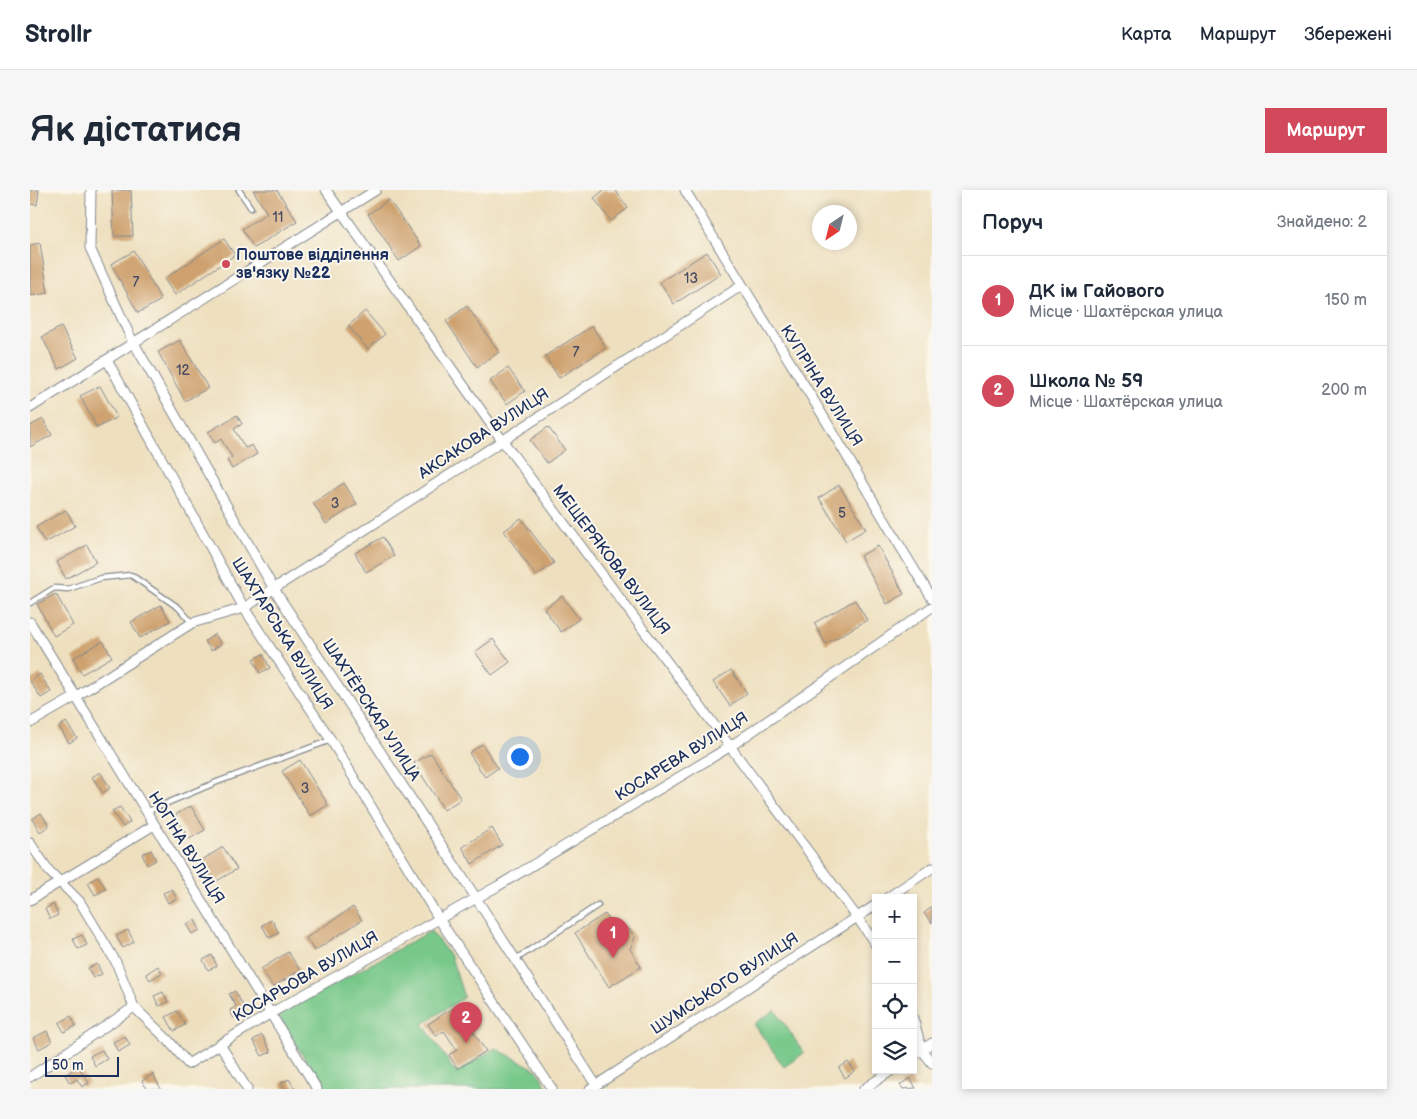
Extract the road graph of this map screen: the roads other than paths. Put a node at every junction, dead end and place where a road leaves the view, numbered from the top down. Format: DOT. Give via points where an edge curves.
graph roads {
  1 [pos="92,190"];
  2 [pos="239,190"];
  3 [pos="326,190"];
  4 [pos="376,190"];
  5 [pos="685,190"];
  6 [pos="251,208"];
  7 [pos="342,211"];
  8 [pos="741,286"];
  9 [pos="135,343"];
  10 [pos="107,360"];
  11 [pos="30,408"];
  12 [pos="502,440"];
  13 [pos="274,589"];
  14 [pos="932,598"];
  15 [pos="30,603"];
  16 [pos="932,607"];
  17 [pos="244,608"];
  18 [pos="30,622"];
  19 [pos="192,624"];
  20 [pos="75,697"];
  21 [pos="30,723"];
  22 [pos="331,740"];
  23 [pos="731,746"];
  24 [pos="146,812"];
  25 [pos="154,824"];
  26 [pos="30,843"];
  27 [pos="932,868"];
  28 [pos="59,882"];
  29 [pos="893,894"];
  30 [pos="476,898"];
  31 [pos="30,900"];
  32 [pos="598,905"];
  33 [pos="872,908"];
  34 [pos="857,917"];
  35 [pos="439,919"];
  36 [pos="872,939"];
  37 [pos="515,959"];
  38 [pos="134,1007"];
  39 [pos="271,1013"];
  40 [pos="916,1029"];
  41 [pos="932,1043"];
  42 [pos="220,1044"];
  43 [pos="922,1050"];
  44 [pos="917,1053"];
  45 [pos="932,1063"];
  46 [pos="886,1074"];
  47 [pos="30,1077"];
  48 [pos="593,1087"];
  49 [pos="247,1089"];
  50 [pos="317,1089"];
  51 [pos="552,1089"];
  52 [pos="864,1089"];
  1 -- 9 [label="street, ШАХТЁРСКАЯ УЛИЦА" via="90,248"];
  2 -- 6 [label="lane"];
  3 -- 7 [label="street, МЕЩЕРЯКОВА ВУЛИЦЯ"];
  4 -- 7 [label="street"];
  5 -- 8 [label="street, КУПРІНА ВУЛИЦЯ"];
  7 -- 9 [label="street"];
  7 -- 12 [label="street, МЕЩЕРЯКОВА ВУЛИЦЯ"];
  8 -- 12 [label="street, АКСАКОВА ВУЛИЦЯ"];
  8 -- 14 [label="street, КУПРІНА ВУЛИЦЯ"];
  9 -- 10 [label="street"];
  9 -- 13 [label="street, ШАХТЁРСКАЯ УЛИЦА"];
  10 -- 11 [label="street"];
  10 -- 17 [label="street, ШАХТАРСЬКА ВУЛИЦЯ"];
  12 -- 13 [label="street, АКСАКОВА ВУЛИЦЯ"];
  12 -- 23 [label="street, МЕЩЕРЯКОВА ВУЛИЦЯ"];
  13 -- 17 [label="street, АКСАКОВА ВУЛИЦЯ"];
  13 -- 30 [label="street, ШАХТЁРСКАЯ УЛИЦА"];
  15 -- 19 [label="lane" via="54,588 68,589 101,578 132,575 179,608"];
  16 -- 23 [label="street, КОСАРЕВА ВУЛИЦЯ"];
  17 -- 19 [label="street, АКСАКОВА ВУЛИЦЯ"];
  17 -- 22 [label="street, ШАХТАРСЬКА ВУЛИЦЯ"];
  18 -- 20 [label="street, НОГІНА ВУЛИЦЯ"];
  19 -- 20 [label="street, АКСАКОВА ВУЛИЦЯ"];
  20 -- 21 [label="street, АКСАКОВА ВУЛИЦЯ"];
  20 -- 24 [label="street, НОГІНА ВУЛИЦЯ"];
  22 -- 24 [label="lane"];
  22 -- 35 [label="street, ШАХТАРСЬКА ВУЛИЦЯ"];
  23 -- 30 [label="street, КОСАРЕВА ВУЛИЦЯ"];
  23 -- 34 [label="street, МЕЩЕРЯКОВА ВУЛИЦЯ"];
  24 -- 25 [label="street, НОГІНА ВУЛИЦЯ"];
  25 -- 28 [label="street"];
  25 -- 39 [label="street, НОГІНА ВУЛИЦЯ"];
  26 -- 28 [label="street"];
  27 -- 29 [label="street"];
  28 -- 31 [label="street"];
  28 -- 38 [label="street" via="85,909 116,962"];
  30 -- 35 [label="street, КОСАРЕВА ВУЛИЦЯ"];
  30 -- 37 [label="street, ШАХТЁРСКАЯ УЛИЦА"];
  32 -- 37 [label="lane"];
  33 -- 34 [label="street, ШУМСЬКОГО ВУЛИЦЯ"];
  34 -- 36 [label="street, МЕЩЕРЯКОВА ВУЛИЦЯ"];
  34 -- 48 [label="street, ШУМСЬКОГО ВУЛИЦЯ"];
  35 -- 39 [label="street, КОСАРЬОВА ВУЛИЦЯ"];
  35 -- 51 [label="street, ШАХТАРСЬКА ВУЛИЦЯ"];
  37 -- 48 [label="street, ШАХТЁРСКАЯ УЛИЦА"];
  38 -- 42 [label="street, КОСАРЬОВА ВУЛИЦЯ" via="188,1064"];
  38 -- 47 [label="street"];
  39 -- 42 [label="street, КОСАРЬОВА ВУЛИЦЯ"];
  39 -- 50 [label="street, НОГІНА ВУЛИЦЯ"];
  40 -- 43 [label="street"];
  41 -- 43 [label="street"];
  42 -- 49 [label="street"];
  43 -- 44 [label="street"];
  43 -- 45 [label="street"];
  46 -- 52 [label="street"];
}
